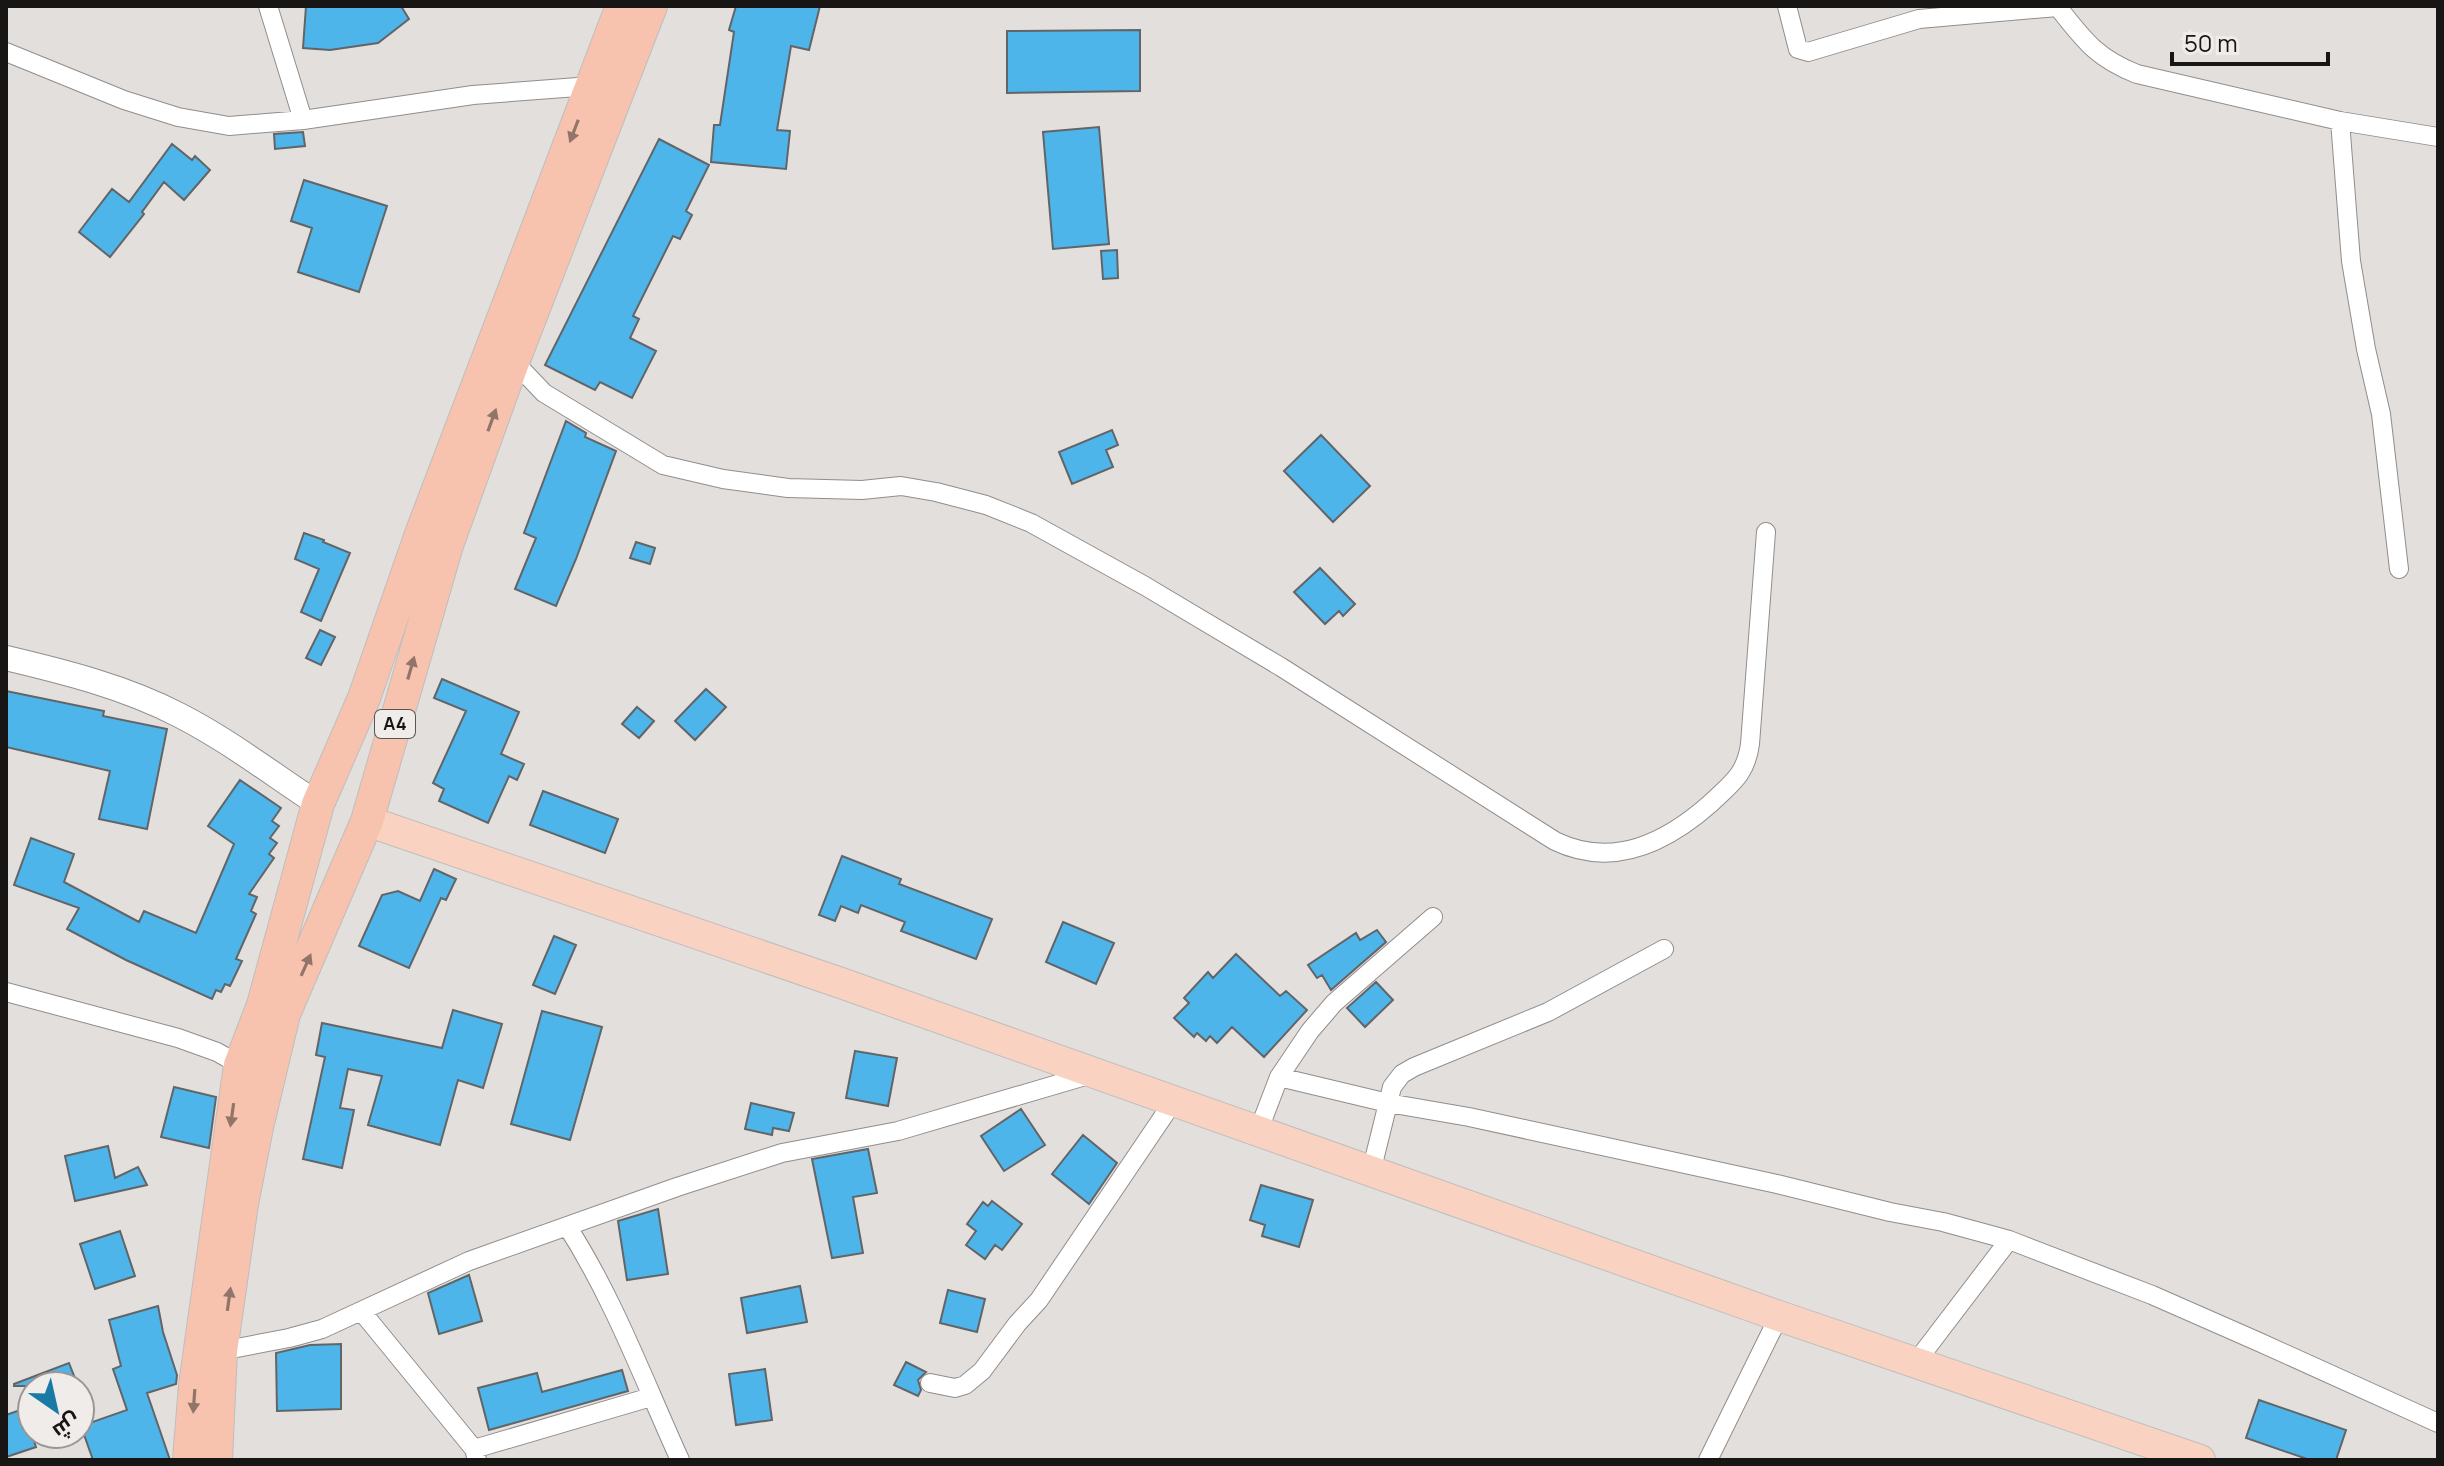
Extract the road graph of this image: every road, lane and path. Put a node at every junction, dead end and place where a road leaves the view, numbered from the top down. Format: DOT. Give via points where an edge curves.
graph roads {
  1 [pos="268,6"];
  2 [pos="622,6"];
  3 [pos="651,6"];
  4 [pos="1787,6"];
  5 [pos="2058,6"];
  6 [pos="6,52"];
  7 [pos="591,86"];
  8 [pos="303,120"];
  9 [pos="2340,121"];
  10 [pos="2438,137"];
  11 [pos="501,358"];
  12 [pos="1766,532"];
  13 [pos="434,540"];
  14 [pos="2399,569"];
  15 [pos="6,658"];
  16 [pos="346,741"];
  17 [pos="385,757"];
  18 [pos="318,804"];
  19 [pos="367,821"];
  20 [pos="304,855"];
  21 [pos="346,870"];
  22 [pos="1433,917"];
  23 [pos="1664,949"];
  24 [pos="6,992"];
  25 [pos="274,1010"];
  26 [pos="240,1065"];
  27 [pos="1094,1074"];
  28 [pos="1279,1077"];
  29 [pos="1173,1102"];
  30 [pos="1388,1103"];
  31 [pos="1258,1132"];
  32 [pos="1371,1172"];
  33 [pos="567,1226"];
  34 [pos="2009,1240"];
  35 [pos="362,1312"];
  36 [pos="1779,1316"];
  37 [pos="221,1351"];
  38 [pos="1916,1362"];
  39 [pos="930,1383"];
  40 [pos="651,1397"];
  41 [pos="2438,1423"];
  42 [pos="476,1454"];
  43 [pos="189,1460"];
  44 [pos="216,1460"];
  45 [pos="680,1460"];
  46 [pos="1708,1460"];
  47 [pos="2200,1460"];
  1 -- 8 [label="street"];
  2 -- 7 [label="highway, A4"];
  3 -- 11 [label="highway, A4"];
  4 -- 5 [label="street" via="1798,49 1804,52 1919,19"];
  5 -- 9 [label="street" via="2090,47 2116,66"];
  6 -- 8 [label="street" via="124,100 202,122 229,126"];
  7 -- 8 [label="street" via="473,95"];
  7 -- 11 [label="highway, A4, one-way"];
  9 -- 10 [label="street"];
  9 -- 14 [label="street" via="2351,261 2381,414"];
  11 -- 12 [label="street" via="544,393 663,465 788,488 901,486 986,505 1031,523 1281,667 1555,841 1591,853 1646,846 1668,835 1743,770 1749,752"];
  11 -- 13 [label="highway, A4"];
  13 -- 16 [label="highway, A4"];
  17 -- 13 [label="highway, A4, one-way"];
  15 -- 18 [label="street" via="99,682 180,716"];
  16 -- 17 [label="highway" via="372,747"];
  16 -- 18 [label="highway, A4"];
  17 -- 19 [label="highway, A4"];
  18 -- 20 [label="highway, A4"];
  19 -- 21 [label="highway, A4"];
  19 -- 27 [label="main road"];
  20 -- 21 [label="highway"];
  20 -- 25 [label="highway, A4"];
  25 -- 21 [label="highway, A4, one-way"];
  22 -- 28 [label="street" via="1334,1003"];
  23 -- 30 [label="street" via="1548,1012 1409,1070 1392,1087"];
  24 -- 26 [label="street" via="178,1038"];
  25 -- 26 [label="highway, A4"];
  37 -- 25 [label="highway, A4, one-way"];
  26 -- 43 [label="highway, A4, one-way"];
  27 -- 29 [label="main road"];
  27 -- 33 [label="street" via="898,1131 782,1153"];
  28 -- 30 [label="street"];
  28 -- 31 [label="street"];
  29 -- 31 [label="main road"];
  29 -- 39 [label="street" via="1039,1300 982,1371 955,1388"];
  30 -- 32 [label="street"];
  30 -- 34 [label="street" via="1636,1152"];
  31 -- 32 [label="main road"];
  32 -- 36 [label="main road"];
  33 -- 35 [label="street" via="469,1261"];
  33 -- 40 [label="street" via="612,1305"];
  34 -- 38 [label="street"];
  34 -- 41 [label="street" via="2152,1295"];
  35 -- 37 [label="street" via="322,1329"];
  35 -- 42 [label="street"];
  36 -- 38 [label="main road"];
  36 -- 46 [label="street"];
  37 -- 44 [label="highway, A4"];
  38 -- 47 [label="main road"];
  40 -- 42 [label="street"];
  40 -- 45 [label="street"];
}
